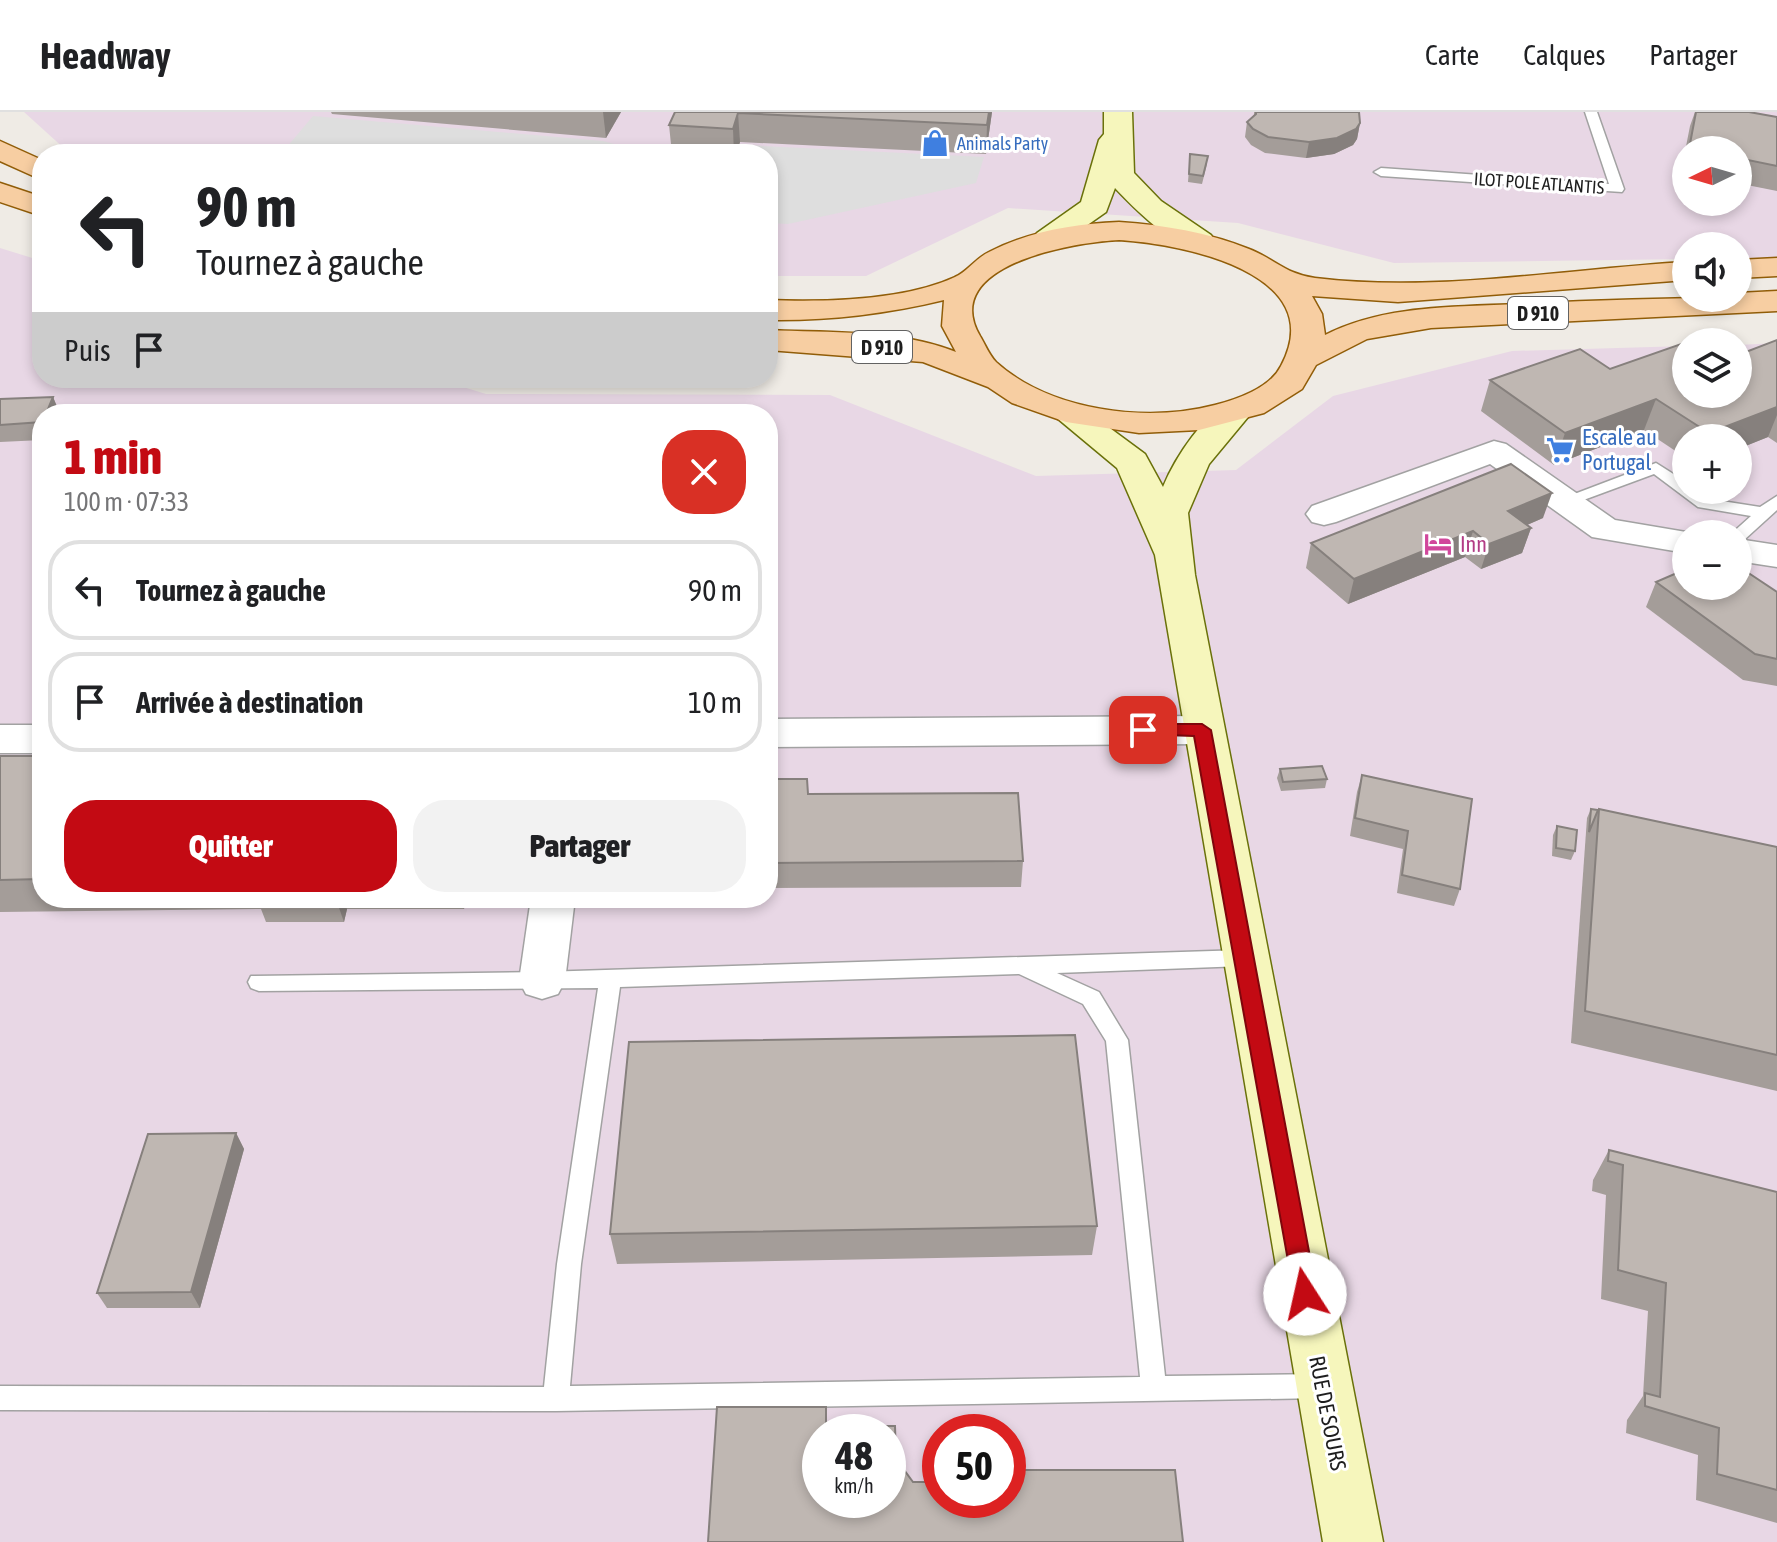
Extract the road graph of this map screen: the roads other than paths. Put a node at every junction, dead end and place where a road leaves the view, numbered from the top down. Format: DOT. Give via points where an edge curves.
graph roads {
  1 [pos="1591,112"];
  2 [pos="1117,121"];
  3 [pos="0,150"];
  4 [pos="32,166"];
  5 [pos="1381,172"];
  6 [pos="0,192"];
  7 [pos="32,203"];
  8 [pos="1048,239"];
  9 [pos="1200,242"];
  10 [pos="1777,267"];
  11 [pos="1752,268"];
  12 [pos="1672,272"];
  13 [pos="1279,280"];
  14 [pos="967,284"];
  15 [pos="1777,301"];
  16 [pos="778,310"];
  17 [pos="778,341"];
  18 [pos="1307,357"];
  19 [pos="991,378"];
  20 [pos="1236,411"];
  21 [pos="1068,413"];
  22 [pos="1672,480"];
  23 [pos="1564,501"];
  24 [pos="1721,504"];
  25 [pos="1771,507"];
  26 [pos="1324,514"];
  27 [pos="1752,524"];
  28 [pos="1672,540"];
  29 [pos="1752,552"];
  30 [pos="1777,556"];
  31 [pos="1176,575"];
  32 [pos="1202,730"];
  33 [pos="778,733"];
  34 [pos="0,739"];
  35 [pos="32,739"];
  36 [pos="552,908"];
  37 [pos="1244,958"];
  38 [pos="1021,966"];
  39 [pos="610,980"];
  40 [pos="542,981"];
  41 [pos="259,982"];
  42 [pos="1322,1386"];
  43 [pos="1154,1390"];
  44 [pos="0,1398"];
  45 [pos="556,1399"];
  46 [pos="1353,1542"];
  1 -- 5 [label="lane, ILOT POLE ATLANTIS" via="1617,189"];
  2 -- 8 [label="main road" via="1095,206"];
  2 -- 9 [label="main road" via="1119,175 1150,207"];
  3 -- 4 [label="main road"];
  6 -- 7 [label="main road"];
  8 -- 9 [label="main road" via="1097,232 1149,233"];
  8 -- 14 [label="main road" via="1000,258"];
  9 -- 13 [label="main road" via="1244,258"];
  10 -- 11 [label="main road"];
  12 -- 13 [label="main road, D 910" via="1380,293"];
  13 -- 18 [label="main road" via="1301,304 1311,330"];
  14 -- 16 [label="main road, D 910" via="855,310"];
  14 -- 19 [label="main road" via="955,315 963,347"];
  15 -- 18 [label="main road, D 910" via="1431,318 1358,331"];
  17 -- 19 [label="main road, D 910" via="930,353"];
  18 -- 20 [label="main road" via="1293,378"];
  19 -- 21 [label="main road" via="1025,398"];
  20 -- 21 [label="main road" via="1154,424"];
  20 -- 31 [label="main road" via="1192,461 1170,513"];
  21 -- 31 [label="main road" via="1132,462 1161,521"];
  22 -- 23 [label="lane" via="1656,468"];
  23 -- 26 [label="street" via="1494,451"];
  23 -- 28 [label="street" via="1605,529"];
  24 -- 25 [label="lane"];
  25 -- 27 [label="lane"];
  29 -- 30 [label="street"];
  31 -- 32 [label="main road, RUE DE SOURS"];
  32 -- 33 [label="street"];
  32 -- 37 [label="main road, RUE DE SOURS"];
  34 -- 35 [label="street"];
  36 -- 40 [label="street"];
  37 -- 38 [label="lane"];
  37 -- 42 [label="main road, RUE DE SOURS"];
  38 -- 39 [label="lane"];
  38 -- 43 [label="lane" via="1091,998 1117,1040"];
  39 -- 40 [label="lane"];
  39 -- 45 [label="lane" via="569,1264"];
  40 -- 41 [label="lane"];
  42 -- 43 [label="lane"];
  42 -- 46 [label="main road, RUE DE SOURS"];
  43 -- 45 [label="lane"];
  44 -- 45 [label="lane"];
}
